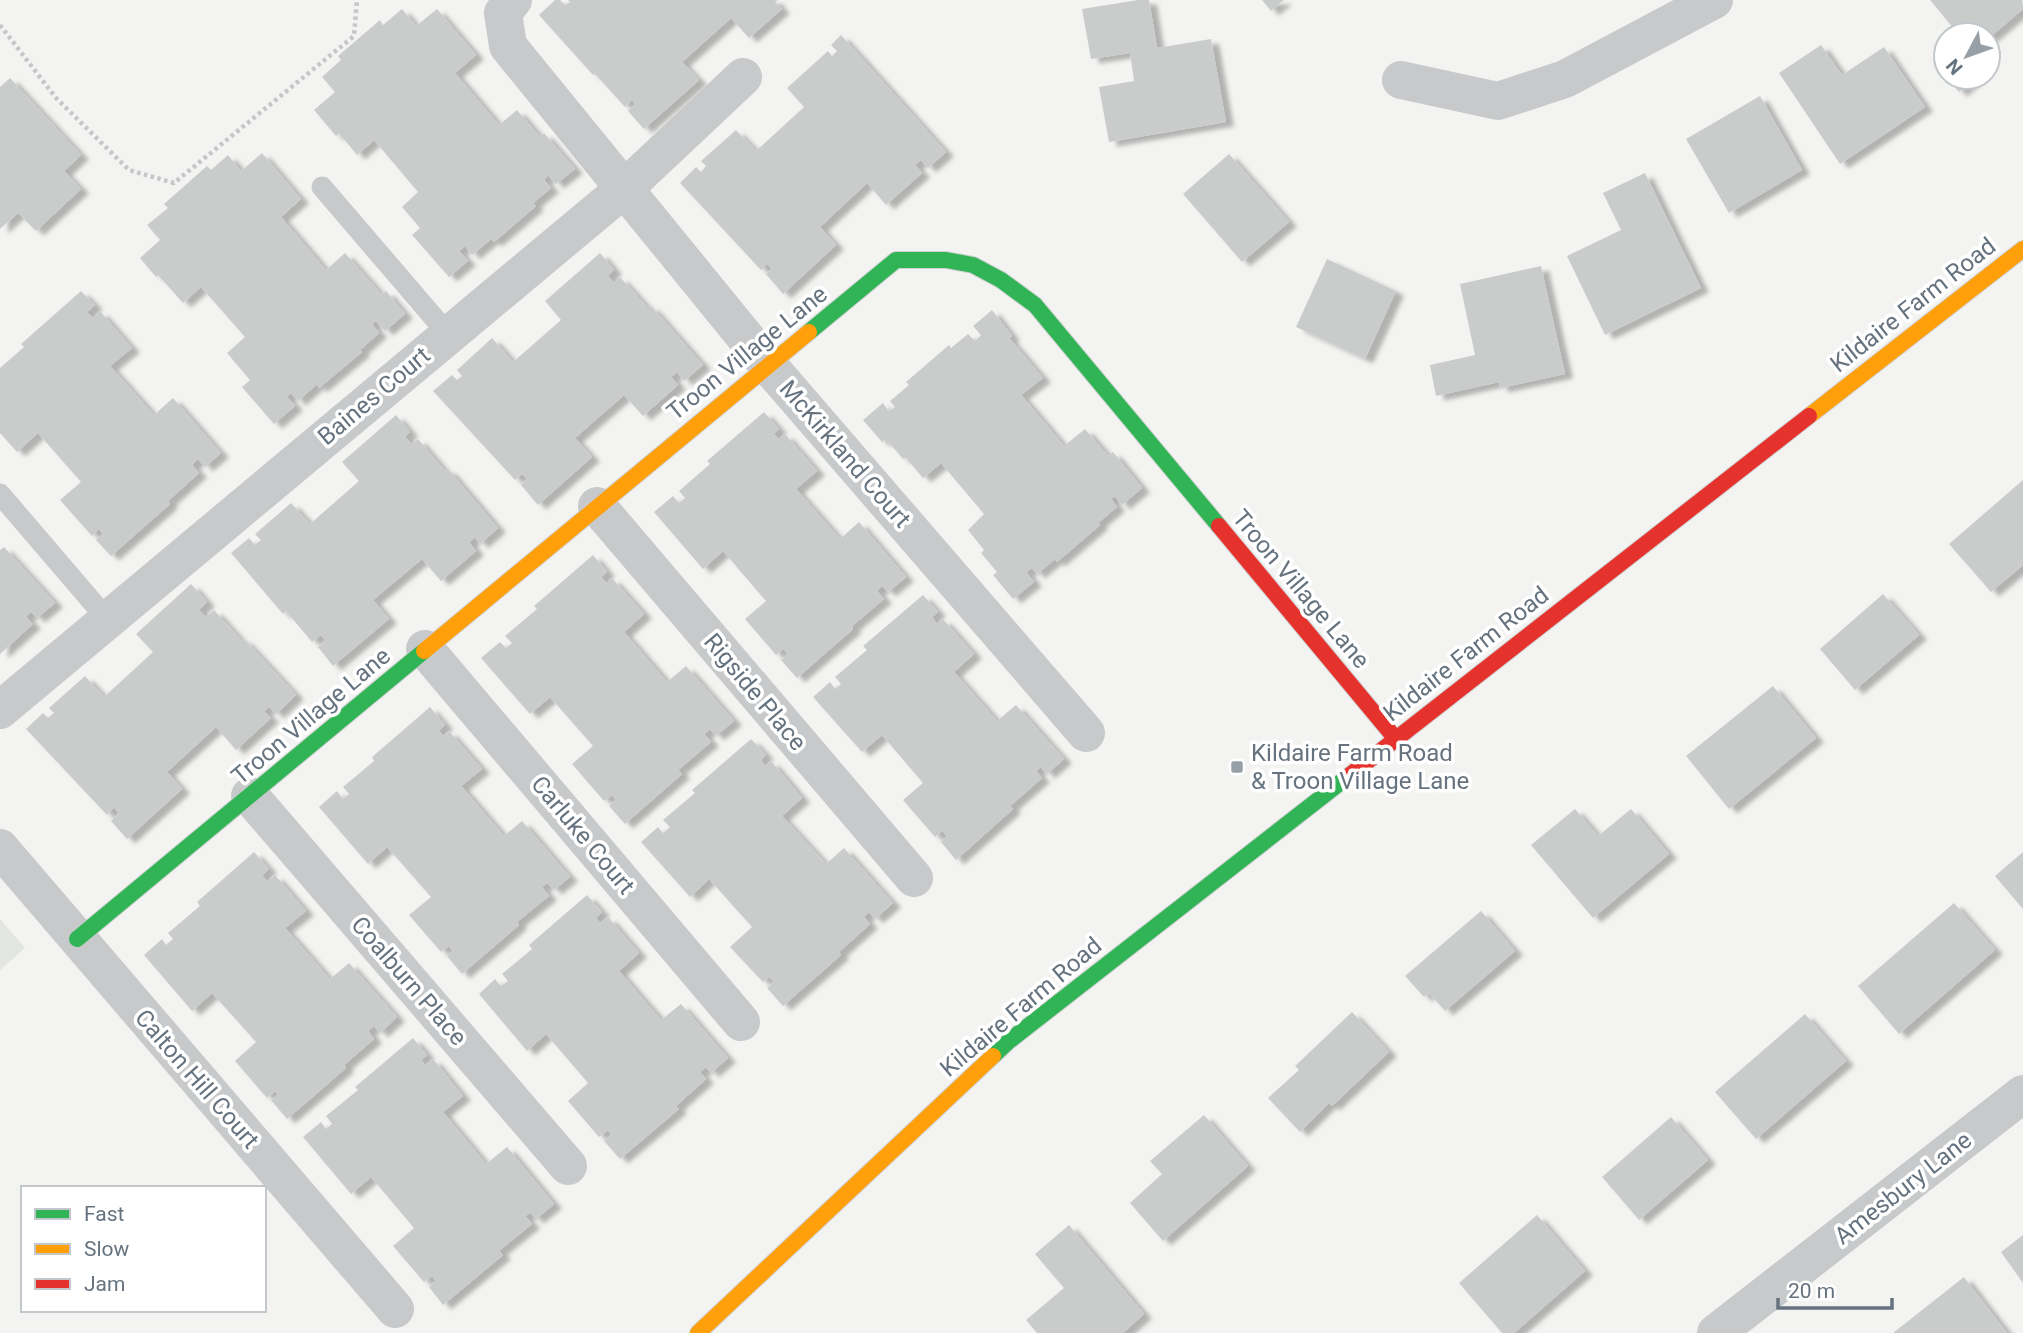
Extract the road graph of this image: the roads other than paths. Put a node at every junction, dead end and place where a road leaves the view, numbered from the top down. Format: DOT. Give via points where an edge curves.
graph roads {
  1 [pos="513,0"];
  2 [pos="1714,0"];
  3 [pos="743,77"];
  4 [pos="1401,80"];
  5 [pos="322,187"];
  6 [pos="625,188"];
  7 [pos="2023,249"];
  8 [pos="448,334"];
  9 [pos="768,365"];
  10 [pos="0,494"];
  11 [pos="597,506"];
  12 [pos="107,619"];
  13 [pos="425,649"];
  14 [pos="0,710"];
  15 [pos="1086,733"];
  16 [pos="1395,738"];
  17 [pos="250,796"];
  18 [pos="0,848"];
  19 [pos="914,878"];
  20 [pos="77,939"];
  21 [pos="741,1022"];
  22 [pos="2023,1094"];
  23 [pos="568,1166"];
  24 [pos="395,1309"];
  25 [pos="698,1333"];
  26 [pos="1716,1333"];
  1 -- 6 [label="street, McKirkland Court" via="503,13 508,46"];
  2 -- 4 [label="street" via="1565,79 1498,101"];
  3 -- 6 [label="street, Baines Court"];
  5 -- 8 [label="lane"];
  6 -- 8 [label="street, Baines Court"];
  6 -- 9 [label="street, McKirkland Court"];
  7 -- 16 [label="street, Kildaire Farm Road"];
  8 -- 12 [label="street, Baines Court"];
  9 -- 11 [label="street, Troon Village Lane"];
  9 -- 15 [label="street, McKirkland Court"];
  9 -- 16 [label="street, Troon Village Lane" via="896,260 965,263 1000,278 1035,304"];
  10 -- 12 [label="lane"];
  11 -- 13 [label="street, Troon Village Lane"];
  11 -- 19 [label="street, Rigside Place"];
  12 -- 14 [label="street, Baines Court"];
  13 -- 17 [label="street, Troon Village Lane"];
  13 -- 21 [label="street, Carluke Court"];
  16 -- 25 [label="street, Kildaire Farm Road" via="1009,1041"];
  17 -- 20 [label="street, Troon Village Lane"];
  17 -- 23 [label="street, Coalburn Place"];
  18 -- 20 [label="street, Calton Hill Court"];
  20 -- 24 [label="street, Calton Hill Court"];
  22 -- 26 [label="street, Amesbury Lane"];
}
